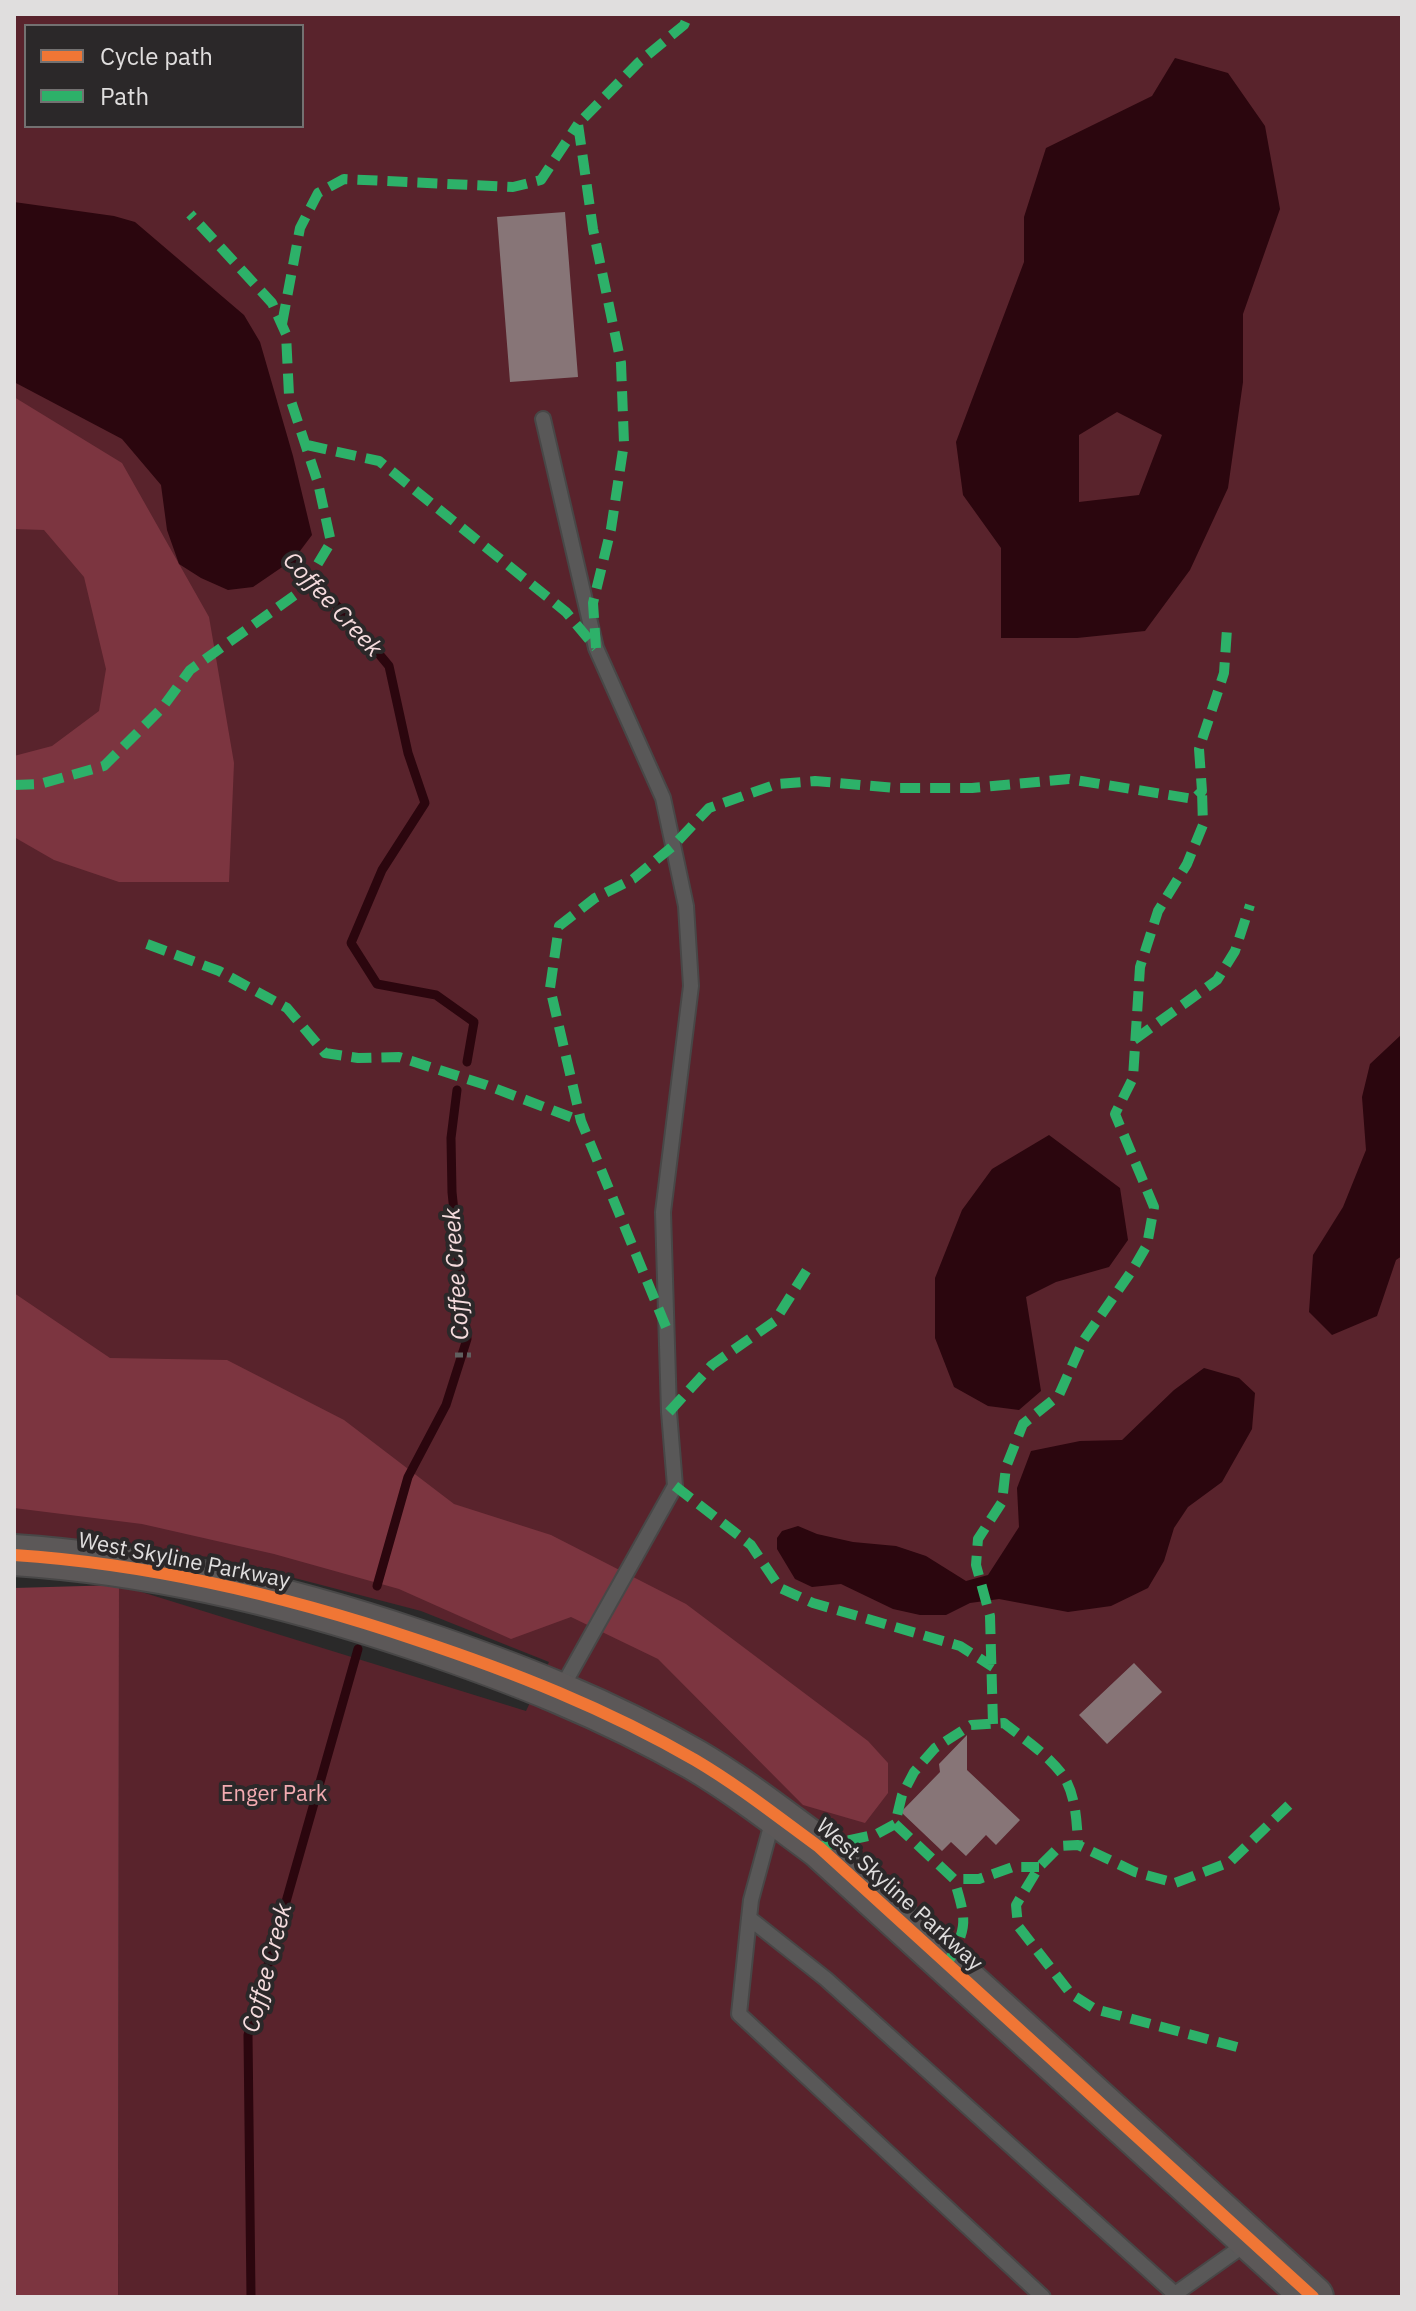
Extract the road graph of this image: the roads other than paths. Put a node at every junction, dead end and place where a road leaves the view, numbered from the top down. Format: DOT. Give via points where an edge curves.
graph roads {
  1 [pos="543,419"];
  2 [pos="14,1555"];
  3 [pos="560,1691"];
  4 [pos="775,1815"];
  5 [pos="749,1918"];
  6 [pos="1251,2240"];
  7 [pos="1173,2296"];
  8 [pos="1043,2297"];
  9 [pos="1313,2297"];
  1 -- 3 [label="lane" via="596,648 663,798 686,906 691,986 663,1212 675,1486"];
  2 -- 3 [label="street, West Skyline Parkway" via="262,1592"];
  3 -- 4 [label="street, West Skyline Parkway" via="694,1760"];
  4 -- 5 [label="lane"];
  4 -- 6 [label="street, West Skyline Parkway" via="819,1847"];
  5 -- 7 [label="lane" via="826,1979"];
  5 -- 8 [label="lane" via="739,2014"];
  6 -- 7 [label="lane"];
  6 -- 9 [label="street, West Skyline Parkway"];
}
